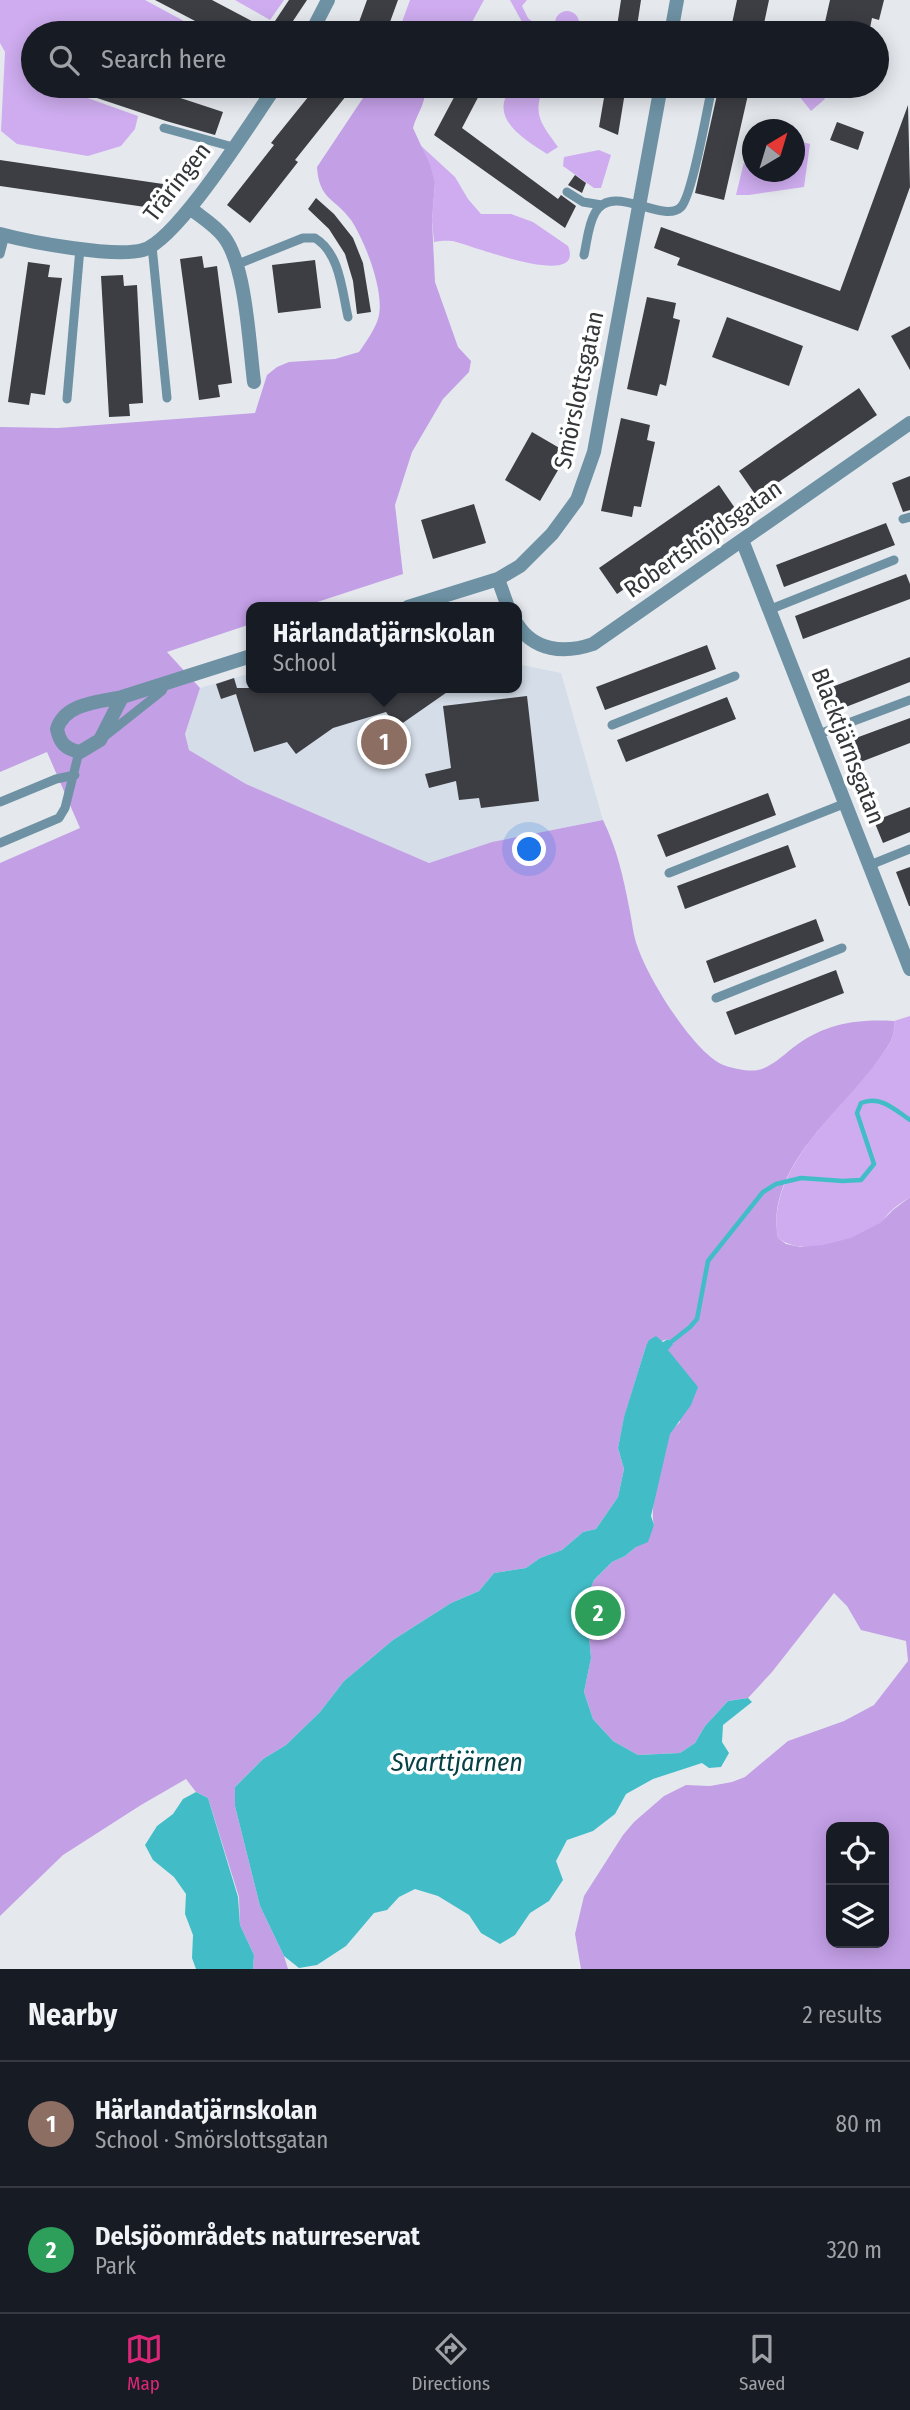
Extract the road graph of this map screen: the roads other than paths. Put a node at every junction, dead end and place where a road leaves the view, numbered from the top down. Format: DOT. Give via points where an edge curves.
graph roads {
  1 [pos="328,0"];
  2 [pos="677,0"];
  3 [pos="317,21"];
  4 [pos="673,21"];
  5 [pos="268,98"];
  6 [pos="659,98"];
  7 [pos="709,98"];
  8 [pos="164,128"];
  9 [pos="233,148"];
  10 [pos="567,192"];
  11 [pos="602,205"];
  12 [pos="639,205"];
  13 [pos="190,208"];
  14 [pos="2,235"];
  15 [pos="152,246"];
  16 [pos="80,248"];
  17 [pos="0,254"];
  18 [pos="584,255"];
  19 [pos="238,264"];
  20 [pos="348,317"];
  21 [pos="254,382"];
  22 [pos="167,398"];
  23 [pos="67,399"];
  24 [pos="910,423"];
  25 [pos="743,540"];
  26 [pos="894,560"];
  27 [pos="498,579"];
  28 [pos="424,602"];
  29 [pos="506,602"];
  30 [pos="771,609"];
  31 [pos="522,630"];
  32 [pos="246,658"];
  33 [pos="735,676"];
  34 [pos="168,681"];
  35 [pos="122,697"];
  36 [pos="910,700"];
  37 [pos="612,725"];
  38 [pos="819,734"];
  39 [pos="100,740"];
  40 [pos="79,751"];
  41 [pos="75,775"];
  42 [pos="0,802"];
  43 [pos="846,803"];
  44 [pos="0,843"];
  45 [pos="910,849"];
  46 [pos="870,865"];
  47 [pos="669,873"];
  48 [pos="842,948"];
  49 [pos="910,969"];
  50 [pos="716,998"];
  1 -- 3 [label="street"];
  2 -- 4 [label="street"];
  5 -- 9 [label="street, Träringen"];
  6 -- 12 [label="street, Smörslottsgatan"];
  7 -- 12 [label="lane" via="682,206 668,212"];
  8 -- 9 [label="lane"];
  9 -- 13 [label="street, Träringen"];
  10 -- 11 [label="lane" via="583,202"];
  11 -- 12 [label="lane"];
  11 -- 18 [label="lane" via="592,220"];
  12 -- 27 [label="street, Smörslottsgatan" via="586,478 577,500 552,534 520,566"];
  13 -- 15 [label="street, Träringen"];
  13 -- 19 [label="street" via="218,230"];
  14 -- 16 [label="street, Träringen"];
  14 -- 17 [label="lane"];
  15 -- 16 [label="street, Träringen" via="124,252"];
  15 -- 22 [label="lane"];
  16 -- 23 [label="lane"];
  19 -- 20 [label="lane" via="303,238 315,238 333,260"];
  19 -- 21 [label="street"];
  24 -- 25 [label="street, Robertshöjdsgatan"];
  25 -- 30 [label="street, Blacktjärnsgatan"];
  25 -- 31 [label="street, Robertshöjdsgatan" via="593,644 567,651 553,649 530,639"];
  26 -- 30 [label="lane"];
  27 -- 28 [label="street, Smörslottsgatan"];
  27 -- 29 [label="street"];
  30 -- 38 [label="street, Blacktjärnsgatan"];
  32 -- 34 [label="street"];
  33 -- 37 [label="lane"];
  34 -- 35 [label="street"];
  34 -- 39 [label="lane" via="162,691"];
  35 -- 39 [label="street"];
  35 -- 40 [label="street" via="75,708 62,717 57,729 61,743"];
  36 -- 38 [label="lane"];
  38 -- 43 [label="street, Blacktjärnsgatan"];
  39 -- 40 [label="street"];
  40 -- 41 [label="lane"];
  41 -- 42 [label="lane"];
  41 -- 44 [label="lane" via="59,818"];
  43 -- 46 [label="street, Blacktjärnsgatan"];
  43 -- 47 [label="lane"];
  45 -- 46 [label="lane"];
  46 -- 49 [label="street, Blacktjärnsgatan"];
  48 -- 50 [label="lane"];
}
